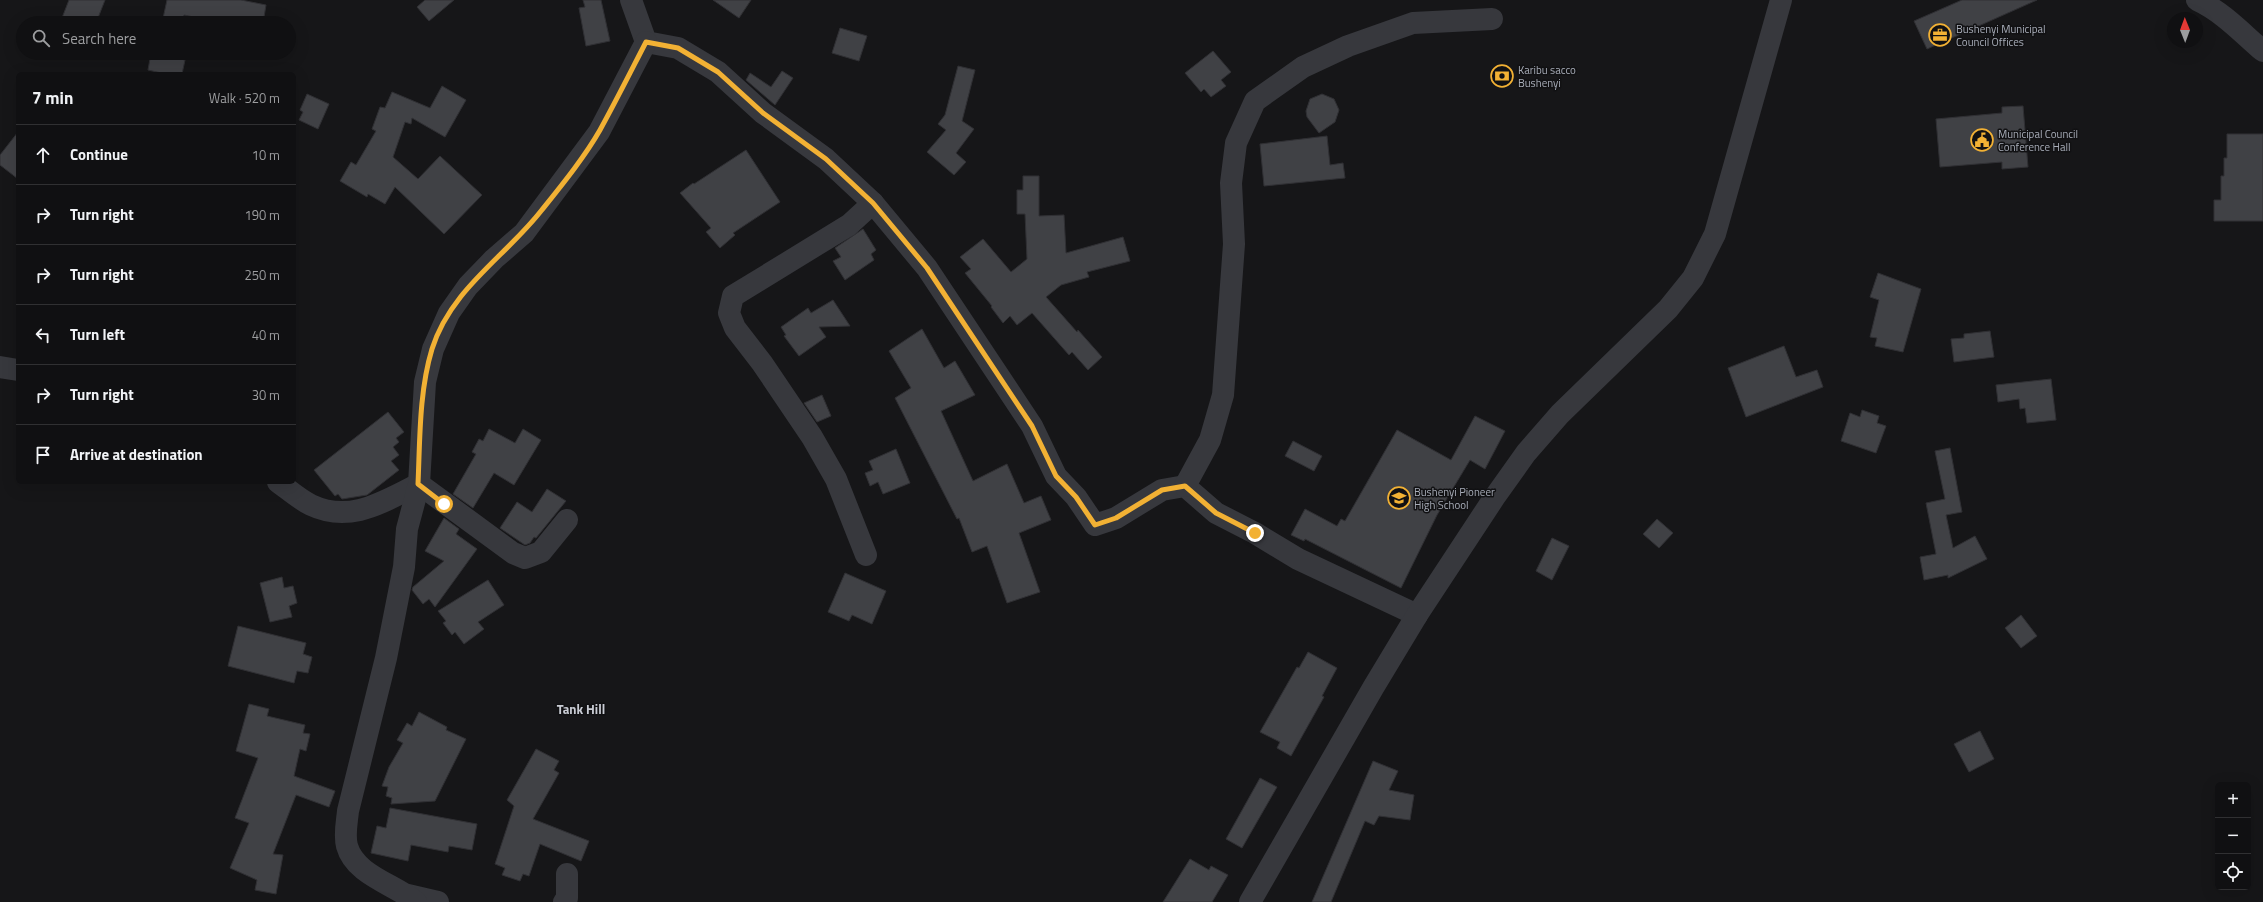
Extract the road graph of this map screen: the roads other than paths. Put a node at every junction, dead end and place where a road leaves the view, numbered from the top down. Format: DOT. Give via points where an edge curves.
graph roads {
  1 [pos="631,0"];
  2 [pos="1781,0"];
  3 [pos="2197,0"];
  4 [pos="1492,19"];
  5 [pos="646,42"];
  6 [pos="2263,51"];
  7 [pos="873,203"];
  8 [pos="0,368"];
  9 [pos="16,370"];
  10 [pos="281,484"];
  11 [pos="418,484"];
  12 [pos="1185,486"];
  13 [pos="567,520"];
  14 [pos="866,555"];
  15 [pos="1417,615"];
  16 [pos="567,874"];
  17 [pos="412,899"];
  18 [pos="438,902"];
  19 [pos="564,902"];
  20 [pos="1250,902"];
  1 -- 5 [label="street"];
  2 -- 15 [label="street" via="1717,227 1693,278 1668,309 1560,414 1526,453"];
  3 -- 6 [label="street" via="2217,12"];
  4 -- 12 [label="street" via="1413,23 1348,46 1303,67 1255,101 1236,143 1231,183 1234,244 1223,395 1210,440"];
  5 -- 7 [label="street" via="678,48 718,72 763,113 826,159"];
  5 -- 11 [label="street" via="599,132 558,189 524,233 468,286 449,312 432,349 425,382"];
  7 -- 12 [label="street" via="935,280 1032,426 1056,476 1076,497 1095,525 1116,518 1162,490"];
  7 -- 14 [label="street" via="849,225 733,296 729,313 735,328 812,437 836,478"];
  8 -- 9 [label="street"];
  10 -- 11 [label="street" via="312,505 338,512 368,509"];
  11 -- 13 [label="street" via="513,553 525,558 541,552"];
  11 -- 17 [label="street" via="407,529 398,601 348,811 346,834 347,846 355,861"];
  12 -- 15 [label="street" via="1216,513 1304,562"];
  15 -- 20 [label="street"];
  16 -- 19 [label="street" via="567,898"];
  17 -- 18 [label="street"];
}
